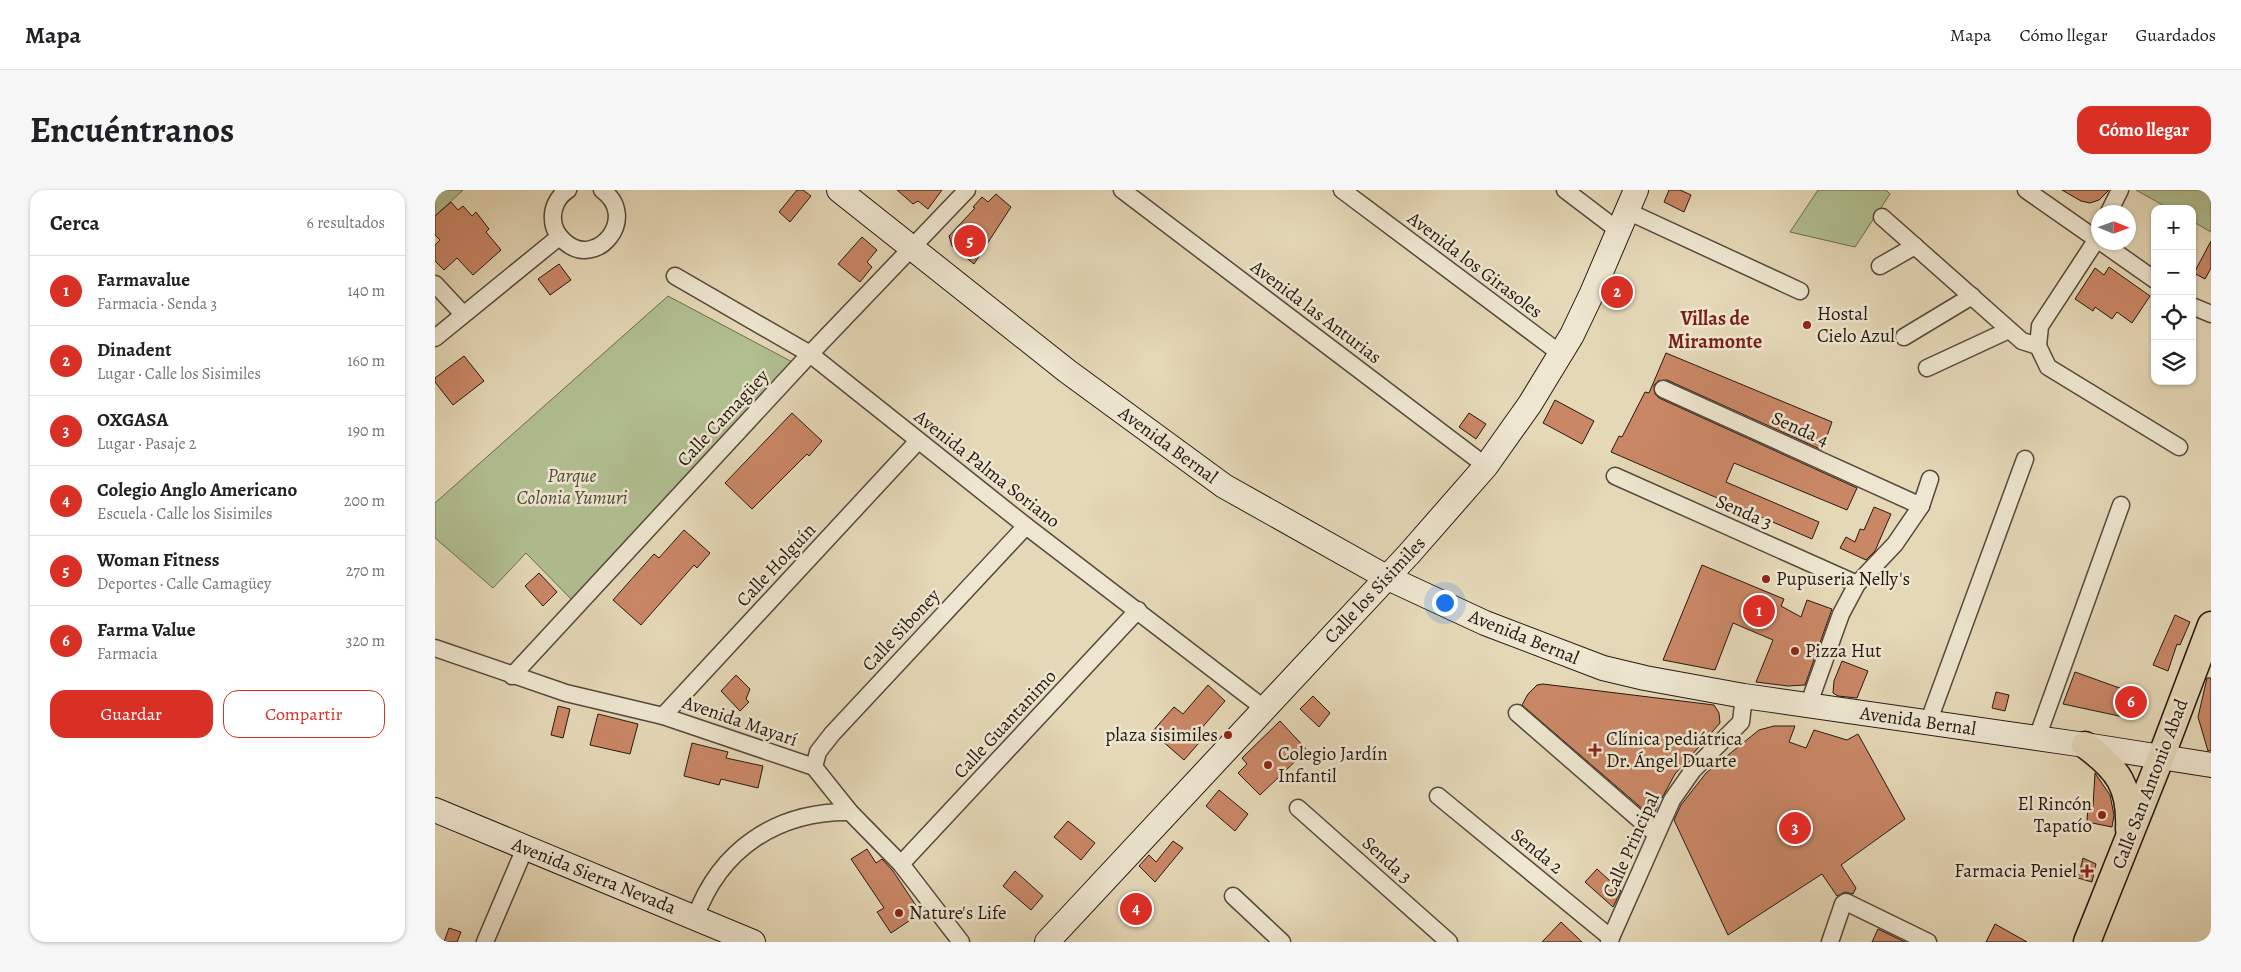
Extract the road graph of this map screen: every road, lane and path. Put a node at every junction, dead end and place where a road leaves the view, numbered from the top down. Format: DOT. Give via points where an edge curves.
graph roads {
  1 [pos="568,190"];
  2 [pos="604,190"];
  3 [pos="839,190"];
  4 [pos="967,190"];
  5 [pos="1122,190"];
  6 [pos="1342,190"];
  7 [pos="1565,190"];
  8 [pos="2026,190"];
  9 [pos="2119,190"];
  10 [pos="2112,205"];
  11 [pos="1627,211"];
  12 [pos="1883,217"];
  13 [pos="2091,235"];
  14 [pos="559,237"];
  15 [pos="1915,246"];
  16 [pos="913,248"];
  17 [pos="2092,250"];
  18 [pos="2113,250"];
  19 [pos="1880,266"];
  20 [pos="675,276"];
  21 [pos="2151,277"];
  22 [pos="435,284"];
  23 [pos="1800,291"];
  24 [pos="1972,296"];
  25 [pos="2196,308"];
  26 [pos="463,314"];
  27 [pos="2211,314"];
  28 [pos="2009,330"];
  29 [pos="1904,337"];
  30 [pos="435,338"];
  31 [pos="2038,346"];
  32 [pos="810,354"];
  33 [pos="1561,354"];
  34 [pos="1927,368"];
  35 [pos="1663,389"];
  36 [pos="919,441"];
  37 [pos="2179,447"];
  38 [pos="2025,459"];
  39 [pos="1486,466"];
  40 [pos="1615,476"];
  41 [pos="1930,479"];
  42 [pos="2121,504"];
  43 [pos="1921,506"];
  44 [pos="1026,526"];
  45 [pos="1386,577"];
  46 [pos="1857,584"];
  47 [pos="1138,610"];
  48 [pos="2211,625"];
  49 [pos="435,648"];
  50 [pos="511,676"];
  51 [pos="1744,696"];
  52 [pos="1808,706"];
  53 [pos="1265,709"];
  54 [pos="1517,713"];
  55 [pos="663,716"];
  56 [pos="1928,723"];
  57 [pos="2037,738"];
  58 [pos="2085,745"];
  59 [pos="2161,758"];
  60 [pos="2211,765"];
  61 [pos="814,767"];
  62 [pos="1438,796"];
  63 [pos="1298,808"];
  64 [pos="435,810"];
  65 [pos="850,812"];
  66 [pos="1656,834"];
  67 [pos="2129,836"];
  68 [pos="525,848"];
  69 [pos="901,864"];
  70 [pos="1233,896"];
  71 [pos="695,918"];
  72 [pos="1610,940"];
  73 [pos="485,942"];
  74 [pos="753,942"];
  75 [pos="961,942"];
  76 [pos="1047,942"];
  77 [pos="1282,942"];
  78 [pos="1449,942"];
  79 [pos="1830,942"];
  80 [pos="1928,942"];
  81 [pos="2087,942"];
  1 -- 14 [label="street" via="557,200 553,210"];
  2 -- 14 [label="street" via="617,217 611,236 597,247 578,249"];
  3 -- 16 [label="main road, Avenida Bernal"];
  4 -- 16 [label="street, Calle Camagüey"];
  5 -- 39 [label="street, Avenida las Anturias"];
  6 -- 33 [label="street, Avenida los Girasoles"];
  7 -- 11 [label="street"];
  8 -- 13 [label="street"];
  9 -- 10 [label="street"];
  11 -- 23 [label="street"];
  11 -- 33 [label="main road, Calle los Sisimiles" via="1578,324"];
  12 -- 15 [label="street"];
  14 -- 26 [label="street"];
  15 -- 19 [label="street"];
  15 -- 24 [label="street"];
  16 -- 32 [label="street, Calle Camagüey"];
  16 -- 45 [label="main road, Avenida Bernal" via="1067,371 1224,486"];
  17 -- 31 [label="street" via="2041,326"];
  18 -- 21 [label="street"];
  20 -- 32 [label="street, Avenida Palma Soriano"];
  22 -- 26 [label="street"];
  24 -- 28 [label="street"];
  24 -- 29 [label="street"];
  25 -- 27 [label="street"];
  26 -- 30 [label="street"];
  28 -- 31 [label="street" via="2022,341"];
  28 -- 34 [label="street"];
  31 -- 37 [label="street" via="2049,367"];
  32 -- 36 [label="street, Avenida Palma Soriano"];
  32 -- 50 [label="street, Calle Camagüey"];
  33 -- 39 [label="main road, Calle los Sisimiles"];
  35 -- 43 [label="street, Senda 4"];
  36 -- 44 [label="street, Avenida Palma Soriano"];
  36 -- 55 [label="street, Calle Holguín"];
  38 -- 56 [label="street"];
  39 -- 45 [label="main road, Calle los Sisimiles"];
  40 -- 46 [label="street, Senda 3"];
  41 -- 43 [label="street"];
  42 -- 57 [label="street"];
  43 -- 46 [label="street" via="1895,544"];
  44 -- 47 [label="street, Avenida Palma Soriano"];
  44 -- 61 [label="street, Calle Siboney" via="832,734 818,752"];
  45 -- 51 [label="main road, Avenida Bernal" via="1485,623 1603,668"];
  45 -- 53 [label="main road, Calle los Sisimiles"];
  46 -- 52 [label="street" via="1841,614"];
  47 -- 53 [label="street, Avenida Palma Soriano"];
  47 -- 69 [label="street, Calle Guantanimo"];
  48 -- 59 [label="main road, Calle San Antonio Abad"];
  49 -- 50 [label="street, Avenida Mayarí"];
  50 -- 55 [label="street, Avenida Mayarí" via="566,694"];
  51 -- 52 [label="main road, Avenida Bernal"];
  51 -- 66 [label="street, Calle Principal" via="1741,722 1683,782"];
  52 -- 56 [label="main road, Avenida Bernal"];
  53 -- 76 [label="main road, Calle los Sisimiles"];
  54 -- 66 [label="street"];
  55 -- 61 [label="street, Avenida Mayarí"];
  56 -- 57 [label="main road, Avenida Bernal"];
  57 -- 58 [label="main road, Avenida Bernal"];
  58 -- 59 [label="main road, Avenida Bernal"];
  58 -- 67 [label="main road" via="2107,761 2122,783 2130,809"];
  59 -- 60 [label="main road, Avenida Bernal"];
  59 -- 67 [label="main road, Calle San Antonio Abad"];
  61 -- 65 [label="street, Avenida Mayarí"];
  62 -- 72 [label="street, Senda 2"];
  63 -- 78 [label="street, Senda 3"];
  64 -- 68 [label="main road, Avenida Sierra Nevada"];
  65 -- 69 [label="street, Avenida Mayarí"];
  65 -- 71 [label="street" via="802,816 752,840 721,869"];
  66 -- 72 [label="street, Calle Principal"];
  67 -- 81 [label="main road, Calle San Antonio Abad"];
  68 -- 71 [label="main road, Avenida Sierra Nevada"];
  68 -- 73 [label="street"];
  69 -- 75 [label="street, Avenida Mayarí"];
  70 -- 77 [label="street"];
  71 -- 74 [label="main road, Avenida Sierra Nevada"];
  79 -- 80 [label="street" via="1843,904 1849,903"];
}
